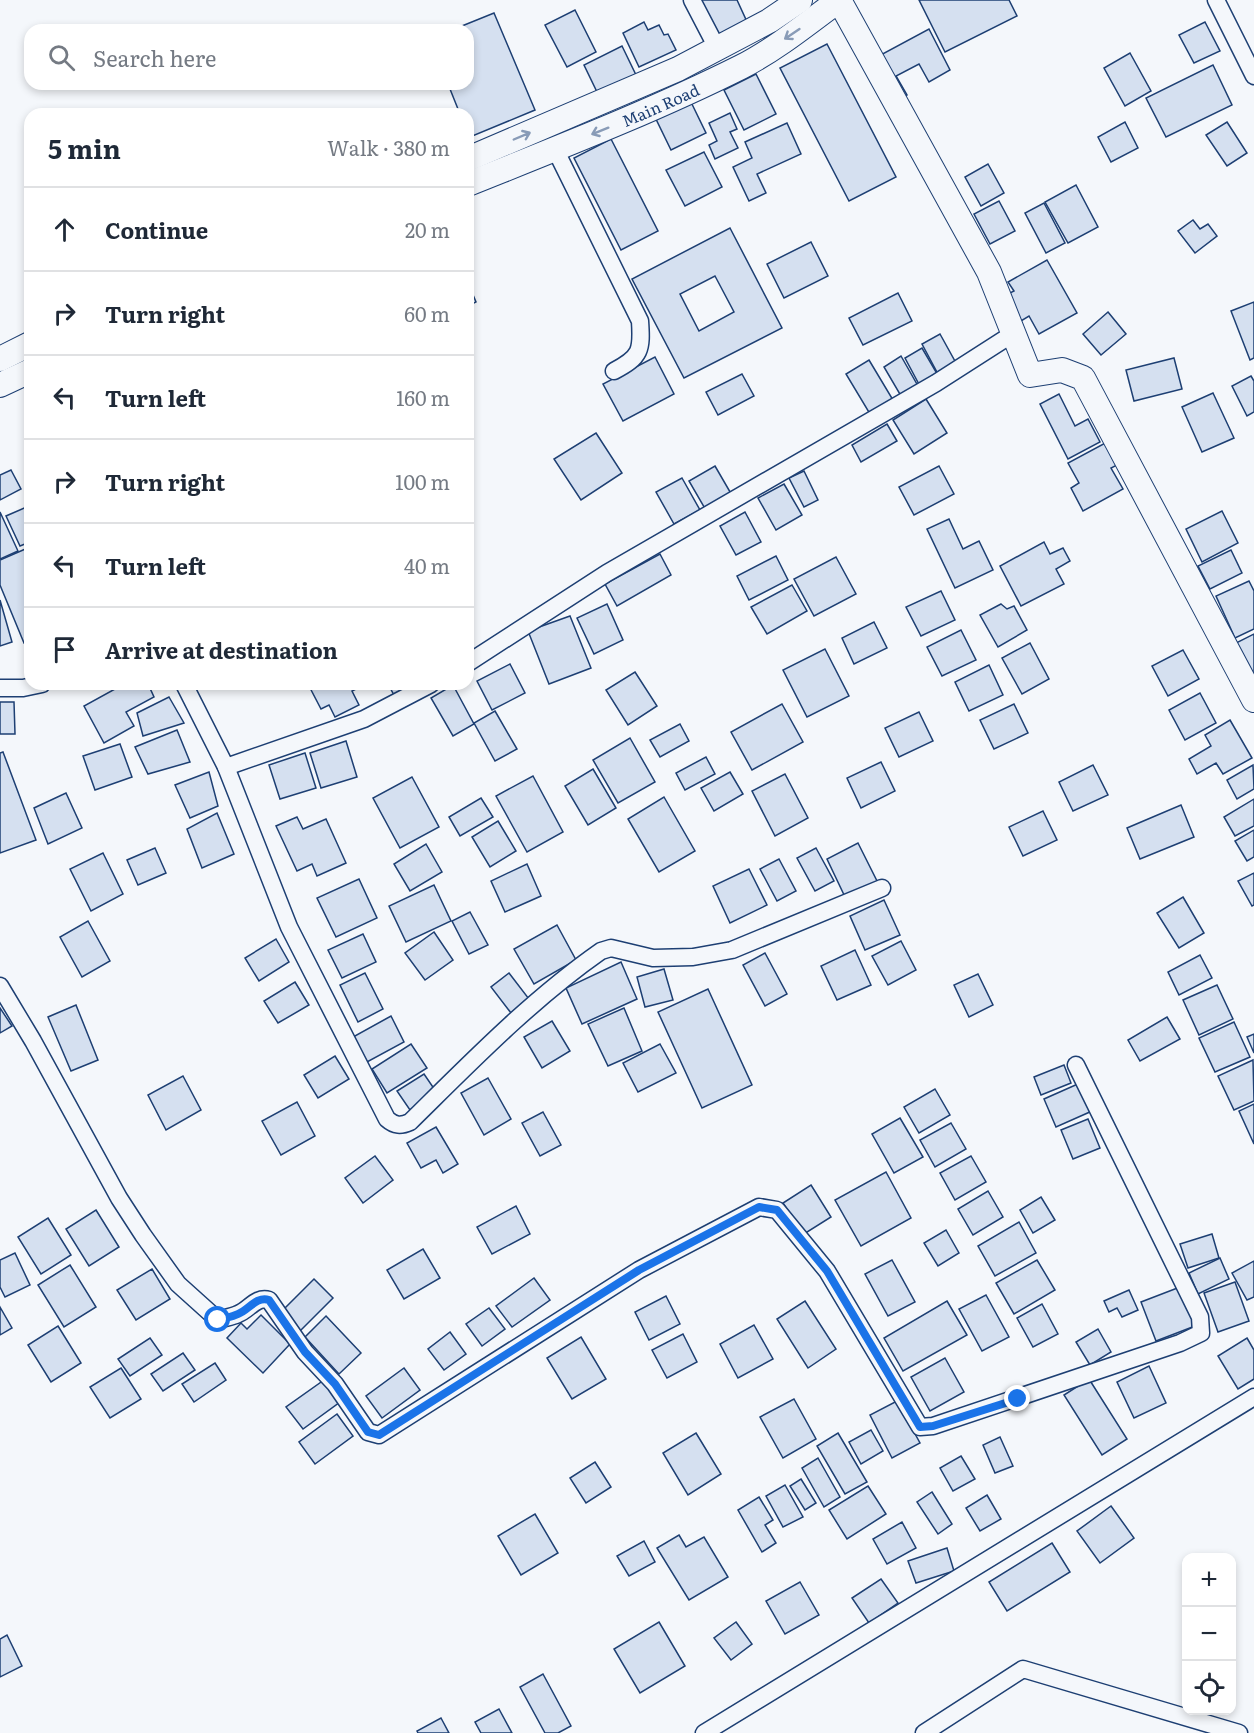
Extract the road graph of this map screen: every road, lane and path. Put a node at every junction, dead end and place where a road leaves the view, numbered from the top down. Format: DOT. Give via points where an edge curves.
graph roads {
  1 [pos="692,0"];
  2 [pos="800,0"];
  3 [pos="839,0"];
  4 [pos="1216,0"];
  5 [pos="717,48"];
  6 [pos="1254,76"];
  7 [pos="555,149"];
  8 [pos="474,156"];
  9 [pos="474,182"];
  10 [pos="1014,333"];
  11 [pos="24,348"];
  12 [pos="0,359"];
  13 [pos="614,371"];
  14 [pos="24,374"];
  15 [pos="0,385"];
  16 [pos="474,659"];
  17 [pos="0,688"];
  18 [pos="24,688"];
  19 [pos="187,690"];
  20 [pos="420,690"];
  21 [pos="1254,700"];
  22 [pos="226,767"];
  23 [pos="882,888"];
  24 [pos="0,986"];
  25 [pos="1076,1065"];
  26 [pos="1254,1397"];
  27 [pos="704,1733"];
  28 [pos="924,1733"];
  29 [pos="1239,1733"];
  1 -- 5 [label="street"];
  2 -- 5 [label="main road, Main Road"];
  3 -- 7 [label="main road, Main Road, one-way" via="743,66"];
  3 -- 10 [label="main road" via="989,272"];
  4 -- 6 [label="street"];
  8 -- 5 [label="main road, Main Road, one-way" via="678,69"];
  7 -- 9 [label="main road, Main Road"];
  7 -- 13 [label="street" via="640,321 642,344 631,362"];
  10 -- 16 [label="street" via="936,383 607,573"];
  10 -- 21 [label="main road" via="1030,375 1062,370 1083,378"];
  11 -- 12 [label="main road"];
  14 -- 15 [label="main road"];
  17 -- 18 [label="street"];
  19 -- 22 [label="street"];
  20 -- 22 [label="street" via="364,719"];
  22 -- 23 [label="street" via="289,927 387,1119 401,1126 410,1122 483,1050 601,951 611,948 653,958 693,957 732,950"];
  24 -- 25 [label="street" via="119,1198 178,1284 218,1320 240,1314 258,1300 269,1300 368,1432 379,1435 639,1270 759,1207 777,1210 827,1271 920,1427 1018,1399 1201,1333 1200,1317"];
  26 -- 27 [label="street"];
  28 -- 29 [label="street" via="1023,1669"];
}
